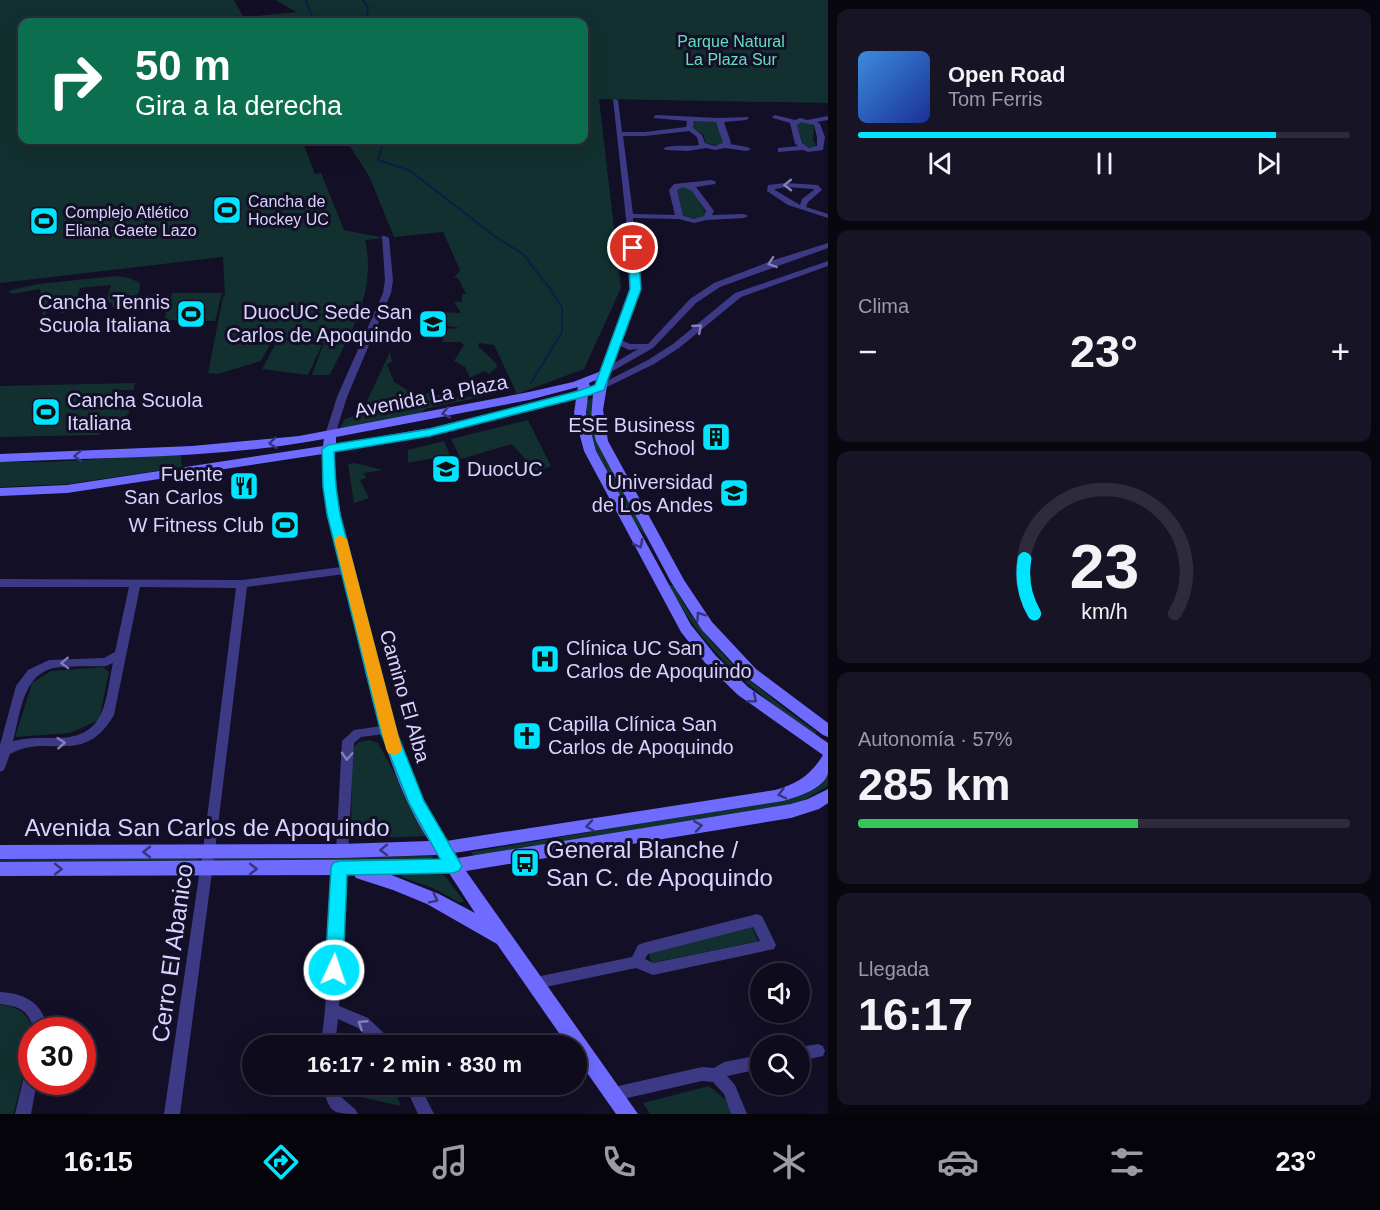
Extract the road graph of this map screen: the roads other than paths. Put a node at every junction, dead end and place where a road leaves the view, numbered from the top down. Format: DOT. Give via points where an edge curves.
graph roads {
  1 [pos="615,100"];
  2 [pos="656,117"];
  3 [pos="775,117"];
  4 [pos="746,118"];
  5 [pos="828,118"];
  6 [pos="692,119"];
  7 [pos="718,120"];
  8 [pos="809,121"];
  9 [pos="794,122"];
  10 [pos="690,129"];
  11 [pos="619,131"];
  12 [pos="824,137"];
  13 [pos="706,146"];
  14 [pos="725,146"];
  15 [pos="668,148"];
  16 [pos="804,148"];
  17 [pos="747,149"];
  18 [pos="817,149"];
  19 [pos="781,150"];
  20 [pos="827,153"];
  21 [pos="712,182"];
  22 [pos="825,184"];
  23 [pos="689,186"];
  24 [pos="815,187"];
  25 [pos="802,208"];
  26 [pos="816,213"];
  27 [pos="629,214"];
  28 [pos="678,214"];
  29 [pos="744,216"];
  30 [pos="828,216"];
  31 [pos="707,218"];
  32 [pos="828,222"];
  33 [pos="385,238"];
  34 [pos="828,245"];
  35 [pos="828,263"];
  36 [pos="735,277"];
  37 [pos="754,288"];
  38 [pos="709,290"];
  39 [pos="731,300"];
  40 [pos="616,341"];
  41 [pos="650,346"];
  42 [pos="641,352"];
  43 [pos="651,362"];
  44 [pos="604,373"];
  45 [pos="584,387"];
  46 [pos="600,387"];
  47 [pos="330,435"];
  48 [pos="328,449"];
  49 [pos="192,450"];
  50 [pos="0,458"];
  51 [pos="194,470"];
  52 [pos="0,492"];
  53 [pos="348,570"];
  54 [pos="0,583"];
  55 [pos="135,584"];
  56 [pos="242,584"];
  57 [pos="121,654"];
  58 [pos="388,730"];
  59 [pos="828,731"];
  60 [pos="5,751"];
  61 [pos="828,751"];
  62 [pos="828,760"];
  63 [pos="0,767"];
  64 [pos="828,795"];
  65 [pos="443,849"];
  66 [pos="0,852"];
  67 [pos="208,860"];
  68 [pos="341,860"];
  69 [pos="453,866"];
  70 [pos="0,869"];
  71 [pos="508,944"];
  72 [pos="636,962"];
  73 [pos="536,983"];
  74 [pos="0,998"];
  75 [pos="332,1010"];
  76 [pos="37,1017"];
  77 [pos="329,1035"];
  78 [pos="376,1035"];
  79 [pos="818,1051"];
  80 [pos="810,1052"];
  81 [pos="750,1064"];
  82 [pos="717,1075"];
  83 [pos="614,1094"];
  84 [pos="27,1095"];
  85 [pos="332,1095"];
  86 [pos="416,1095"];
  87 [pos="22,1114"];
  88 [pos="172,1114"];
  89 [pos="350,1114"];
  90 [pos="426,1114"];
  91 [pos="628,1114"];
  92 [pos="740,1114"];
  1 -- 11 [label="street"];
  2 -- 6 [label="street"];
  3 -- 9 [label="street"];
  4 -- 7 [label="street"];
  5 -- 8 [label="street"];
  6 -- 7 [label="street"];
  6 -- 10 [label="street"];
  7 -- 14 [label="street"];
  8 -- 9 [label="street"];
  8 -- 12 [label="street" via="817,124"];
  9 -- 16 [label="street" via="799,144"];
  10 -- 11 [label="street" via="651,134"];
  10 -- 13 [label="street"];
  11 -- 27 [label="street"];
  12 -- 18 [label="street"];
  13 -- 14 [label="street"];
  13 -- 15 [label="street"];
  14 -- 17 [label="street"];
  16 -- 18 [label="street"];
  16 -- 19 [label="street"];
  18 -- 20 [label="street"];
  21 -- 23 [label="street"];
  22 -- 24 [label="street"];
  23 -- 28 [label="street" via="674,188"];
  23 -- 31 [label="street" via="710,211"];
  24 -- 25 [label="street" via="818,190"];
  24 -- 25 [label="street, one-way" via="771,187 776,195"];
  25 -- 26 [label="street"];
  26 -- 30 [label="street"];
  26 -- 32 [label="street"];
  27 -- 28 [label="street"];
  27 -- 40 [label="street" via="635,289"];
  28 -- 31 [label="street" via="694,221"];
  29 -- 31 [label="street"];
  33 -- 47 [label="street, Camino El Alba" via="387,293 345,389"];
  34 -- 36 [label="street, Avenida La Plaza, one-way"];
  35 -- 37 [label="street, Avenida La Plaza"];
  36 -- 37 [label="street" via="739,285"];
  36 -- 38 [label="street, Avenida La Plaza"];
  37 -- 39 [label="street, Avenida La Plaza"];
  38 -- 39 [label="street" via="727,293"];
  38 -- 41 [label="street, Avenida La Plaza"];
  43 -- 39 [label="street, Avenida La Plaza, one-way"];
  40 -- 41 [label="street" via="629,347"];
  40 -- 44 [label="street"];
  41 -- 42 [label="street, Avenida La Plaza"];
  42 -- 43 [label="street"];
  42 -- 44 [label="street, Avenida La Plaza"];
  43 -- 46 [label="street, Avenida La Plaza"];
  44 -- 45 [label="main road, Avenida La Plaza"];
  44 -- 46 [label="main road"];
  45 -- 46 [label="main road, Avenida La Plaza"];
  45 -- 47 [label="main road, Avenida La Plaza, one-way"];
  45 -- 48 [label="main road, Avenida La Plaza" via="430,432"];
  45 -- 61 [label="main road, one-way" via="582,425 590,451 686,628 743,691"];
  59 -- 46 [label="main road, one-way" via="751,673 696,610 602,441 596,418"];
  47 -- 48 [label="main road, Camino El Alba"];
  47 -- 49 [label="main road, Avenida La Plaza, one-way"];
  48 -- 51 [label="main road, Avenida La Plaza"];
  48 -- 53 [label="main road, Camino El Alba" via="330,496"];
  49 -- 50 [label="main road, Avenida La Plaza, one-way"];
  49 -- 51 [label="main road" via="203,459"];
  51 -- 52 [label="main road, Avenida La Plaza" via="54,490"];
  53 -- 56 [label="street"];
  53 -- 58 [label="main road, Camino El Alba"];
  54 -- 55 [label="street"];
  55 -- 56 [label="street"];
  55 -- 57 [label="street"];
  56 -- 67 [label="street, Cerro El Abanico"];
  57 -- 60 [label="street, one-way" via="106,662 49,664 32,673 22,686"];
  60 -- 57 [label="street, one-way" via="16,744 69,742 95,731 108,715"];
  58 -- 65 [label="main road, Camino El Alba" via="410,789"];
  58 -- 68 [label="street, one-way" via="358,733 348,741"];
  60 -- 63 [label="street"];
  62 -- 65 [label="main road, Avenida San Carlos de Apoquindo, one-way" via="813,782 775,797"];
  69 -- 64 [label="main road, Avenida San Carlos de Apoquindo, one-way" via="791,811"];
  65 -- 68 [label="main road, Avenida San Carlos de Apoquindo, one-way"];
  65 -- 69 [label="main road, Camino El Alba"];
  67 -- 66 [label="main road, Avenida San Carlos de Apoquindo, one-way"];
  67 -- 68 [label="main road, Avenida San Carlos de Apoquindo"];
  70 -- 67 [label="main road, Avenida San Carlos de Apoquindo, one-way"];
  67 -- 88 [label="street, Cerro El Abanico"];
  68 -- 69 [label="main road, Avenida San Carlos de Apoquindo"];
  68 -- 71 [label="main road, one-way" via="434,898"];
  68 -- 75 [label="street"];
  69 -- 71 [label="main road, Camino El Alba"];
  71 -- 73 [label="main road, Camino El Alba"];
  72 -- 72 [label="street" via="653,969 769,945 757,920 643,949"];
  72 -- 73 [label="street"];
  73 -- 83 [label="main road, Camino El Alba"];
  74 -- 76 [label="street" via="16,999 30,1007"];
  75 -- 77 [label="street"];
  78 -- 75 [label="street, one-way" via="363,1023"];
  79 -- 80 [label="street"];
  81 -- 82 [label="street" via="724,1069"];
  82 -- 83 [label="street" via="702,1074"];
  82 -- 92 [label="street" via="730,1090"];
  83 -- 91 [label="main road, Camino El Alba"];
  84 -- 87 [label="street"];
  85 -- 89 [label="street"];
  86 -- 90 [label="street"];
}
